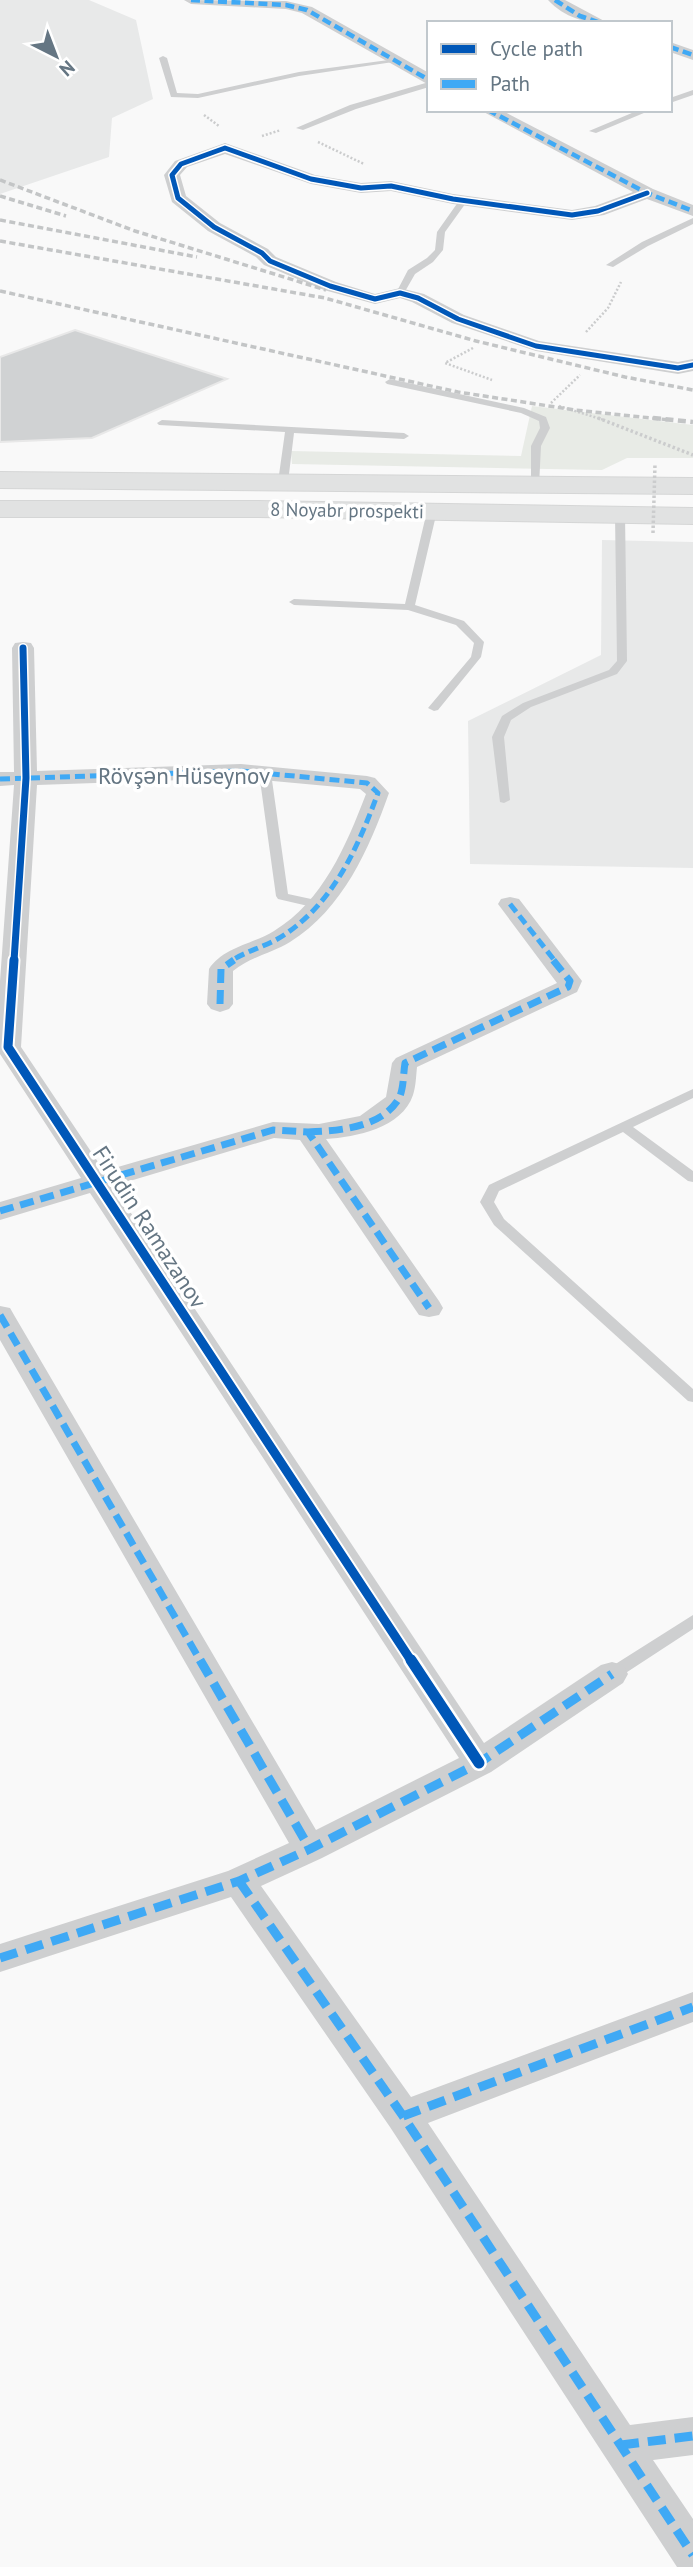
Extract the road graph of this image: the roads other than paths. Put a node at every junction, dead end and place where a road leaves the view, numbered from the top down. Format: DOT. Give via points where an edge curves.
graph roads {
  1 [pos="191,0"];
  2 [pos="555,0"];
  3 [pos="595,21"];
  4 [pos="672,48"];
  5 [pos="693,55"];
  6 [pos="163,58"];
  7 [pos="396,61"];
  8 [pos="427,81"];
  9 [pos="427,83"];
  10 [pos="693,92"];
  11 [pos="672,100"];
  12 [pos="492,112"];
  13 [pos="641,112"];
  14 [pos="300,128"];
  15 [pos="593,131"];
  16 [pos="648,193"];
  17 [pos="464,200"];
  18 [pos="693,211"];
  19 [pos="693,221"];
  20 [pos="610,265"];
  21 [pos="400,293"];
  22 [pos="693,365"];
  23 [pos="390,382"];
  24 [pos="162,424"];
  25 [pos="290,430"];
  26 [pos="404,436"];
  27 [pos="0,480"];
  28 [pos="283,482"];
  29 [pos="536,484"];
  30 [pos="693,486"];
  31 [pos="0,509"];
  32 [pos="432,511"];
  33 [pos="621,514"];
  34 [pos="693,516"];
  35 [pos="295,601"];
  36 [pos="409,607"];
  37 [pos="23,648"];
  38 [pos="434,708"];
  39 [pos="265,773"];
  40 [pos="13,779"];
  41 [pos="504,800"];
  42 [pos="510,904"];
  43 [pos="321,905"];
  44 [pos="220,1004"];
  45 [pos="693,1093"];
  46 [pos="625,1127"];
  47 [pos="308,1132"];
  48 [pos="693,1178"];
  49 [pos="98,1182"];
  50 [pos="0,1211"];
  51 [pos="429,1308"];
  52 [pos="0,1315"];
  53 [pos="693,1397"];
  54 [pos="693,1621"];
  55 [pos="612,1674"];
  56 [pos="479,1763"];
  57 [pos="310,1849"];
  58 [pos="239,1881"];
  59 [pos="0,1958"];
  60 [pos="693,2007"];
  61 [pos="403,2116"];
  62 [pos="693,2436"];
  63 [pos="621,2445"];
  64 [pos="693,2555"];
  1 -- 7 [label="street" via="307,10"];
  2 -- 3 [label="street"];
  4 -- 5 [label="street"];
  6 -- 7 [label="lane" via="174,95 198,96 299,74"];
  7 -- 8 [label="street"];
  9 -- 14 [label="lane"];
  10 -- 11 [label="lane"];
  12 -- 16 [label="street"];
  13 -- 15 [label="lane"];
  16 -- 17 [label="street" via="598,212 572,215"];
  16 -- 18 [label="street"];
  17 -- 21 [label="lane" via="441,232 439,250 411,272"];
  17 -- 21 [label="street" via="391,186 361,188 311,179 231,146 181,164 172,175 178,198 214,227 270,261 374,299"];
  19 -- 20 [label="lane"];
  21 -- 22 [label="street" via="537,346 678,368"];
  23 -- 29 [label="lane" via="543,419 545,428 536,446"];
  24 -- 25 [label="lane"];
  25 -- 26 [label="lane"];
  25 -- 28 [label="lane"];
  27 -- 28 [label="highway, 8 Noyabr prospekti"];
  28 -- 29 [label="highway, 8 Noyabr prospekti"];
  29 -- 30 [label="highway, 8 Noyabr prospekti"];
  31 -- 32 [label="highway, 8 Noyabr prospekti"];
  32 -- 33 [label="highway, 8 Noyabr prospekti"];
  32 -- 36 [label="lane"];
  33 -- 34 [label="highway, 8 Noyabr prospekti"];
  33 -- 41 [label="lane" via="622,661 613,672 527,705 506,718 498,737"];
  35 -- 36 [label="lane"];
  36 -- 38 [label="lane" via="460,623 479,642 476,657"];
  37 -- 40 [label="street, Firudin Ramazanov"];
  39 -- 40 [label="street, Rövşən Hüseynov"];
  39 -- 43 [label="lane" via="282,896"];
  39 -- 43 [label="street, Rövşən Hüseynov" via="367,783 377,793 362,838"];
  40 -- 49 [label="street, Firudin Ramazanov" via="8,1047"];
  42 -- 47 [label="street" via="570,981 568,987 405,1063 400,1098 387,1112 361,1125"];
  43 -- 44 [label="street, Rövşən Hüseynov" via="283,936 234,957 221,968"];
  45 -- 46 [label="lane"];
  46 -- 48 [label="lane"];
  46 -- 53 [label="lane" via="494,1188 487,1202 499,1222"];
  47 -- 49 [label="street" via="273,1130"];
  47 -- 51 [label="street"];
  49 -- 50 [label="street"];
  49 -- 56 [label="street, Firudin Ramazanov"];
  52 -- 57 [label="street"];
  54 -- 55 [label="lane"];
  55 -- 56 [label="street"];
  56 -- 57 [label="street"];
  57 -- 58 [label="street"];
  58 -- 59 [label="street"];
  58 -- 61 [label="street"];
  60 -- 61 [label="street"];
  61 -- 63 [label="street"];
  62 -- 63 [label="street"];
  63 -- 64 [label="street"];
}
